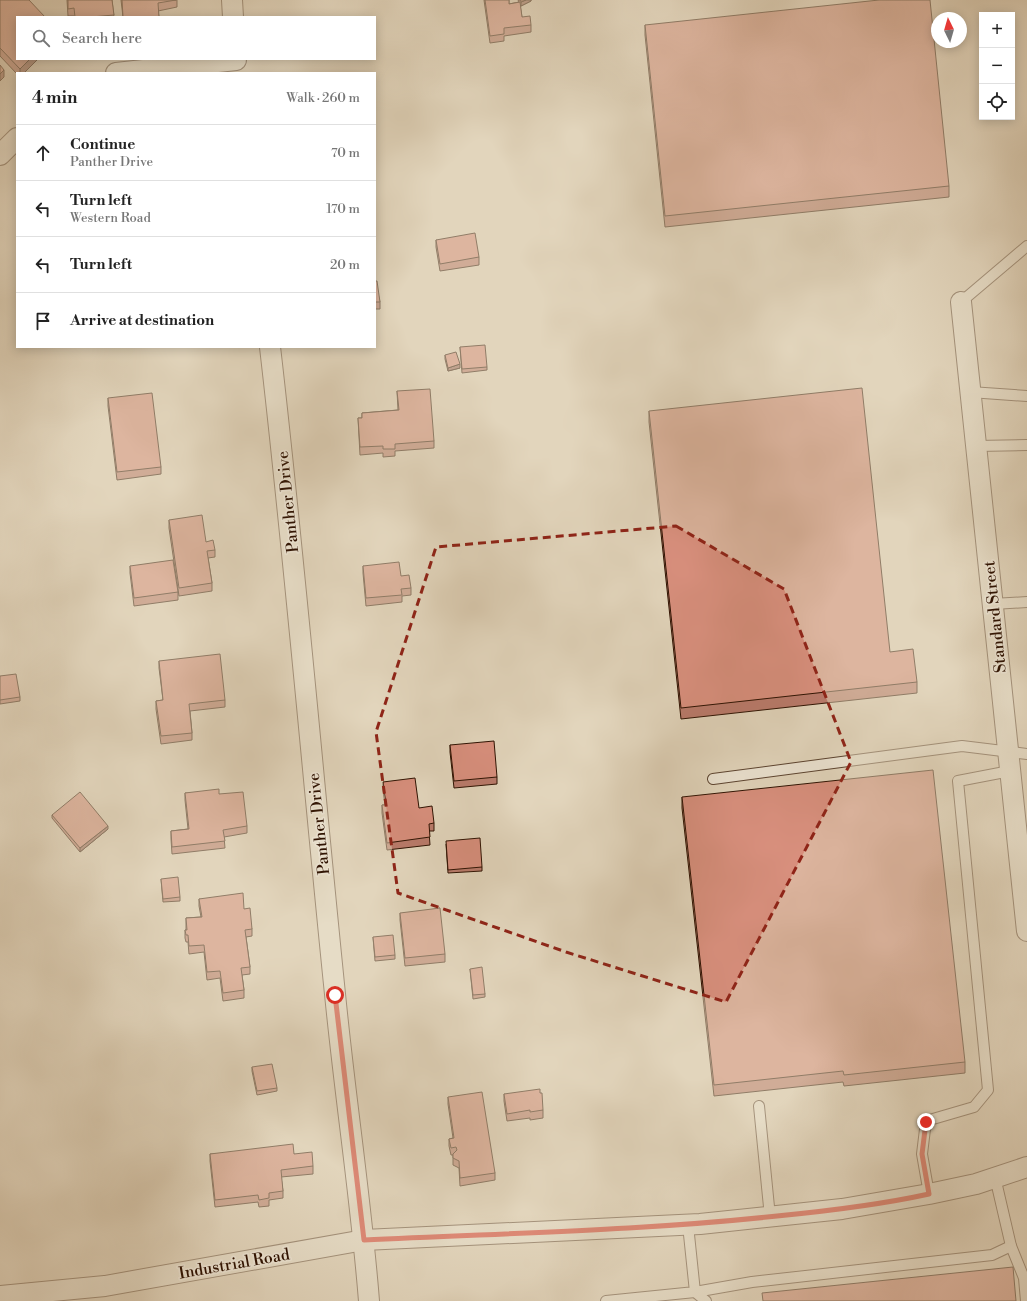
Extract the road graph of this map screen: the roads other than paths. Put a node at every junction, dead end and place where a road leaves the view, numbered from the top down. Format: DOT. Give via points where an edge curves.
graph roads {
  1 [pos="232,0"];
  2 [pos="233,16"];
  3 [pos="236,64"];
  4 [pos="129,72"];
  5 [pos="16,139"];
  6 [pos="0,155"];
  7 [pos="1027,246"];
  8 [pos="960,302"];
  9 [pos="270,348"];
  10 [pos="970,392"];
  11 [pos="1027,396"];
  12 [pos="1027,445"];
  13 [pos="976,446"];
  14 [pos="1027,602"];
  15 [pos="993,604"];
  16 [pos="1018,752"];
  17 [pos="1010,771"];
  18 [pos="713,779"];
  19 [pos="1026,909"];
  20 [pos="1027,931"];
  21 [pos="759,1106"];
  22 [pos="1027,1168"];
  23 [pos="995,1177"];
  24 [pos="929,1194"];
  25 [pos="770,1217"];
  26 [pos="688,1225"];
  27 [pos="364,1240"];
  28 [pos="1012,1246"];
  29 [pos="695,1292"];
  30 [pos="0,1296"];
  31 [pos="369,1301"];
  32 [pos="606,1301"];
  33 [pos="706,1301"];
  34 [pos="1026,1301"];
  1 -- 2 [label="street"];
  3 -- 4 [label="street"];
  5 -- 6 [label="street"];
  7 -- 8 [label="lane"];
  8 -- 10 [label="street, Standard Street"];
  9 -- 27 [label="street, Panther Drive" via="335,995"];
  10 -- 11 [label="lane"];
  10 -- 13 [label="street, Standard Street"];
  12 -- 13 [label="lane"];
  13 -- 15 [label="street, Standard Street"];
  14 -- 15 [label="lane"];
  15 -- 16 [label="street, Standard Street"];
  16 -- 17 [label="street, Standard Street"];
  16 -- 18 [label="lane" via="962,746"];
  17 -- 19 [label="street, Standard Street"];
  17 -- 24 [label="lane" via="958,781 988,1090 974,1107 926,1122 922,1154"];
  19 -- 20 [label="street, Standard Street"];
  21 -- 25 [label="lane"];
  22 -- 23 [label="street, Industrial Road"];
  23 -- 24 [label="street, Industrial Road"];
  23 -- 28 [label="lane"];
  24 -- 25 [label="street, Industrial Road" via="842,1209"];
  25 -- 26 [label="street, Industrial Road"];
  26 -- 27 [label="street, Industrial Road"];
  26 -- 29 [label="lane"];
  27 -- 30 [label="street, Industrial Road" via="105,1286"];
  27 -- 31 [label="street, Panther Drive"];
  28 -- 29 [label="lane" via="992,1255 752,1282"];
  28 -- 34 [label="lane" via="1024,1278"];
  29 -- 32 [label="lane"];
  29 -- 33 [label="lane"];
}
